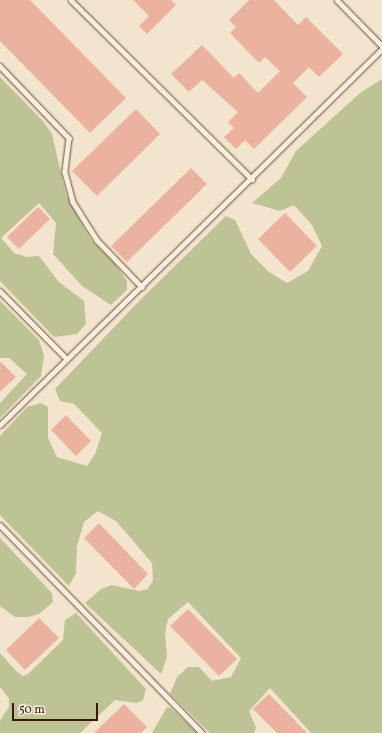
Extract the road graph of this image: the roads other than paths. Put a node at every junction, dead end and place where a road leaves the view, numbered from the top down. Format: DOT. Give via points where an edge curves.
graph roads {
  1 [pos="71,0"];
  2 [pos="337,0"];
  3 [pos="382,46"];
  4 [pos="382,49"];
  5 [pos="0,66"];
  6 [pos="252,179"];
  7 [pos="142,287"];
  8 [pos="0,291"];
  9 [pos="67,360"];
  10 [pos="0,424"];
  11 [pos="0,525"];
  12 [pos="202,733"];
  1 -- 6 [label="lane"];
  2 -- 3 [label="lane"];
  4 -- 6 [label="lane"];
  5 -- 7 [label="lane" via="68,138 65,172 73,202 97,240"];
  6 -- 7 [label="lane"];
  7 -- 9 [label="lane"];
  8 -- 9 [label="lane"];
  9 -- 10 [label="lane"];
  11 -- 12 [label="lane"];
}
